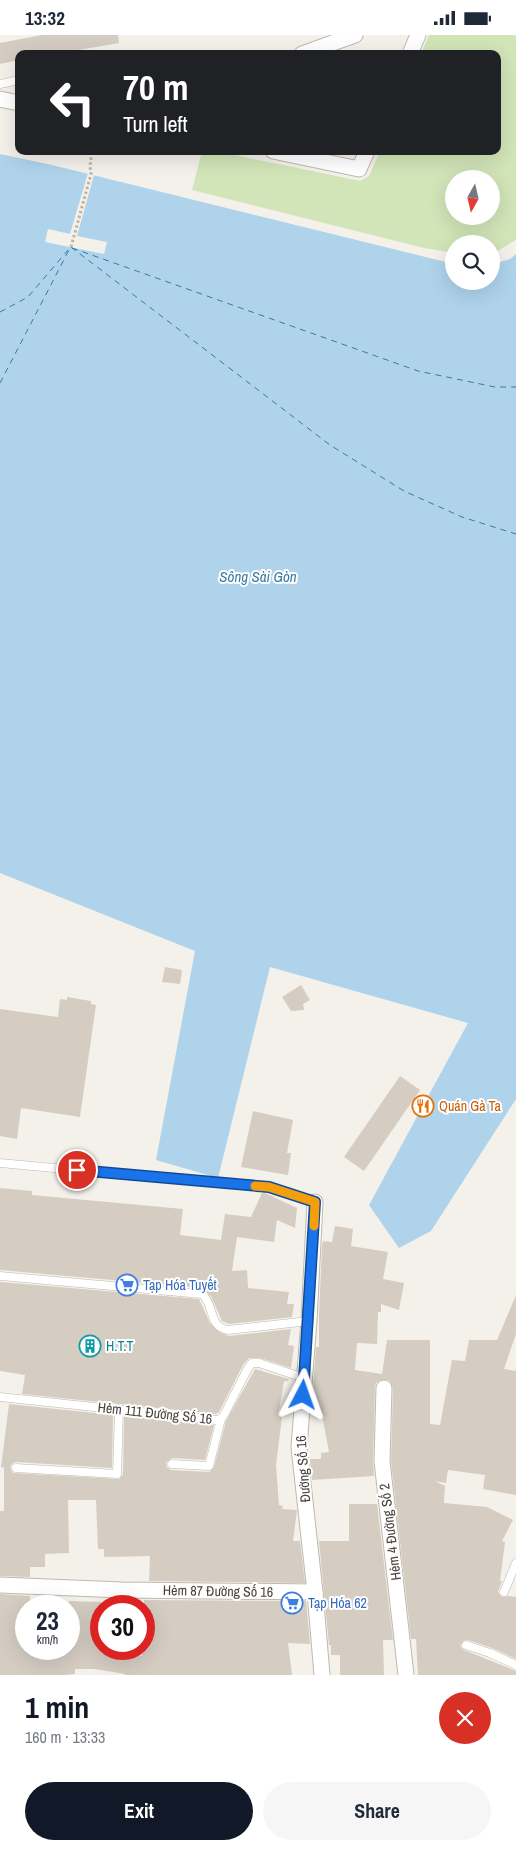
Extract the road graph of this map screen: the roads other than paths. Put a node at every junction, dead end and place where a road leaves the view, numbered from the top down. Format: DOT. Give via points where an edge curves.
graph roads {
  1 [pos="355,35"];
  2 [pos="418,35"];
  3 [pos="313,50"];
  4 [pos="412,50"];
  5 [pos="15,81"];
  6 [pos="0,84"];
  7 [pos="0,99"];
  8 [pos="15,102"];
  9 [pos="292,155"];
  10 [pos="365,155"];
  11 [pos="0,1163"];
  12 [pos="315,1202"];
  13 [pos="0,1276"];
  14 [pos="309,1321"];
  15 [pos="304,1378"];
  16 [pos="384,1388"];
  17 [pos="0,1397"];
  18 [pos="119,1409"];
  19 [pos="221,1419"];
  20 [pos="172,1464"];
  21 [pos="16,1468"];
  22 [pos="516,1563"];
  23 [pos="0,1585"];
  24 [pos="315,1592"];
  25 [pos="504,1592"];
  26 [pos="466,1645"];
  27 [pos="516,1665"];
  28 [pos="322,1675"];
  29 [pos="406,1675"];
  1 -- 3 [label="street"];
  2 -- 4 [label="street"];
  5 -- 6 [label="lane"];
  7 -- 8 [label="street"];
  9 -- 10 [label="street" via="359,169"];
  11 -- 12 [label="lane" via="269,1187"];
  12 -- 14 [label="street, Đường Số 16"];
  13 -- 14 [label="lane" via="202,1294 220,1329"];
  14 -- 15 [label="street, Đường Số 16"];
  15 -- 19 [label="lane, Hẻm 111 Đường Số 16" via="252,1363"];
  15 -- 24 [label="street, Đường Số 16" via="299,1447"];
  16 -- 29 [label="street, Hẻm 4 Đường Số 2" via="382,1461"];
  17 -- 18 [label="lane, Hẻm 111 Đường Số 16"];
  18 -- 19 [label="lane, Hẻm 111 Đường Số 16"];
  18 -- 21 [label="lane" via="117,1474"];
  19 -- 20 [label="lane" via="209,1466"];
  22 -- 25 [label="lane"];
  23 -- 24 [label="street, Hẻm 87 Đường Số 16"];
  24 -- 28 [label="street, Đường Số 16"];
  26 -- 27 [label="lane"];
}
